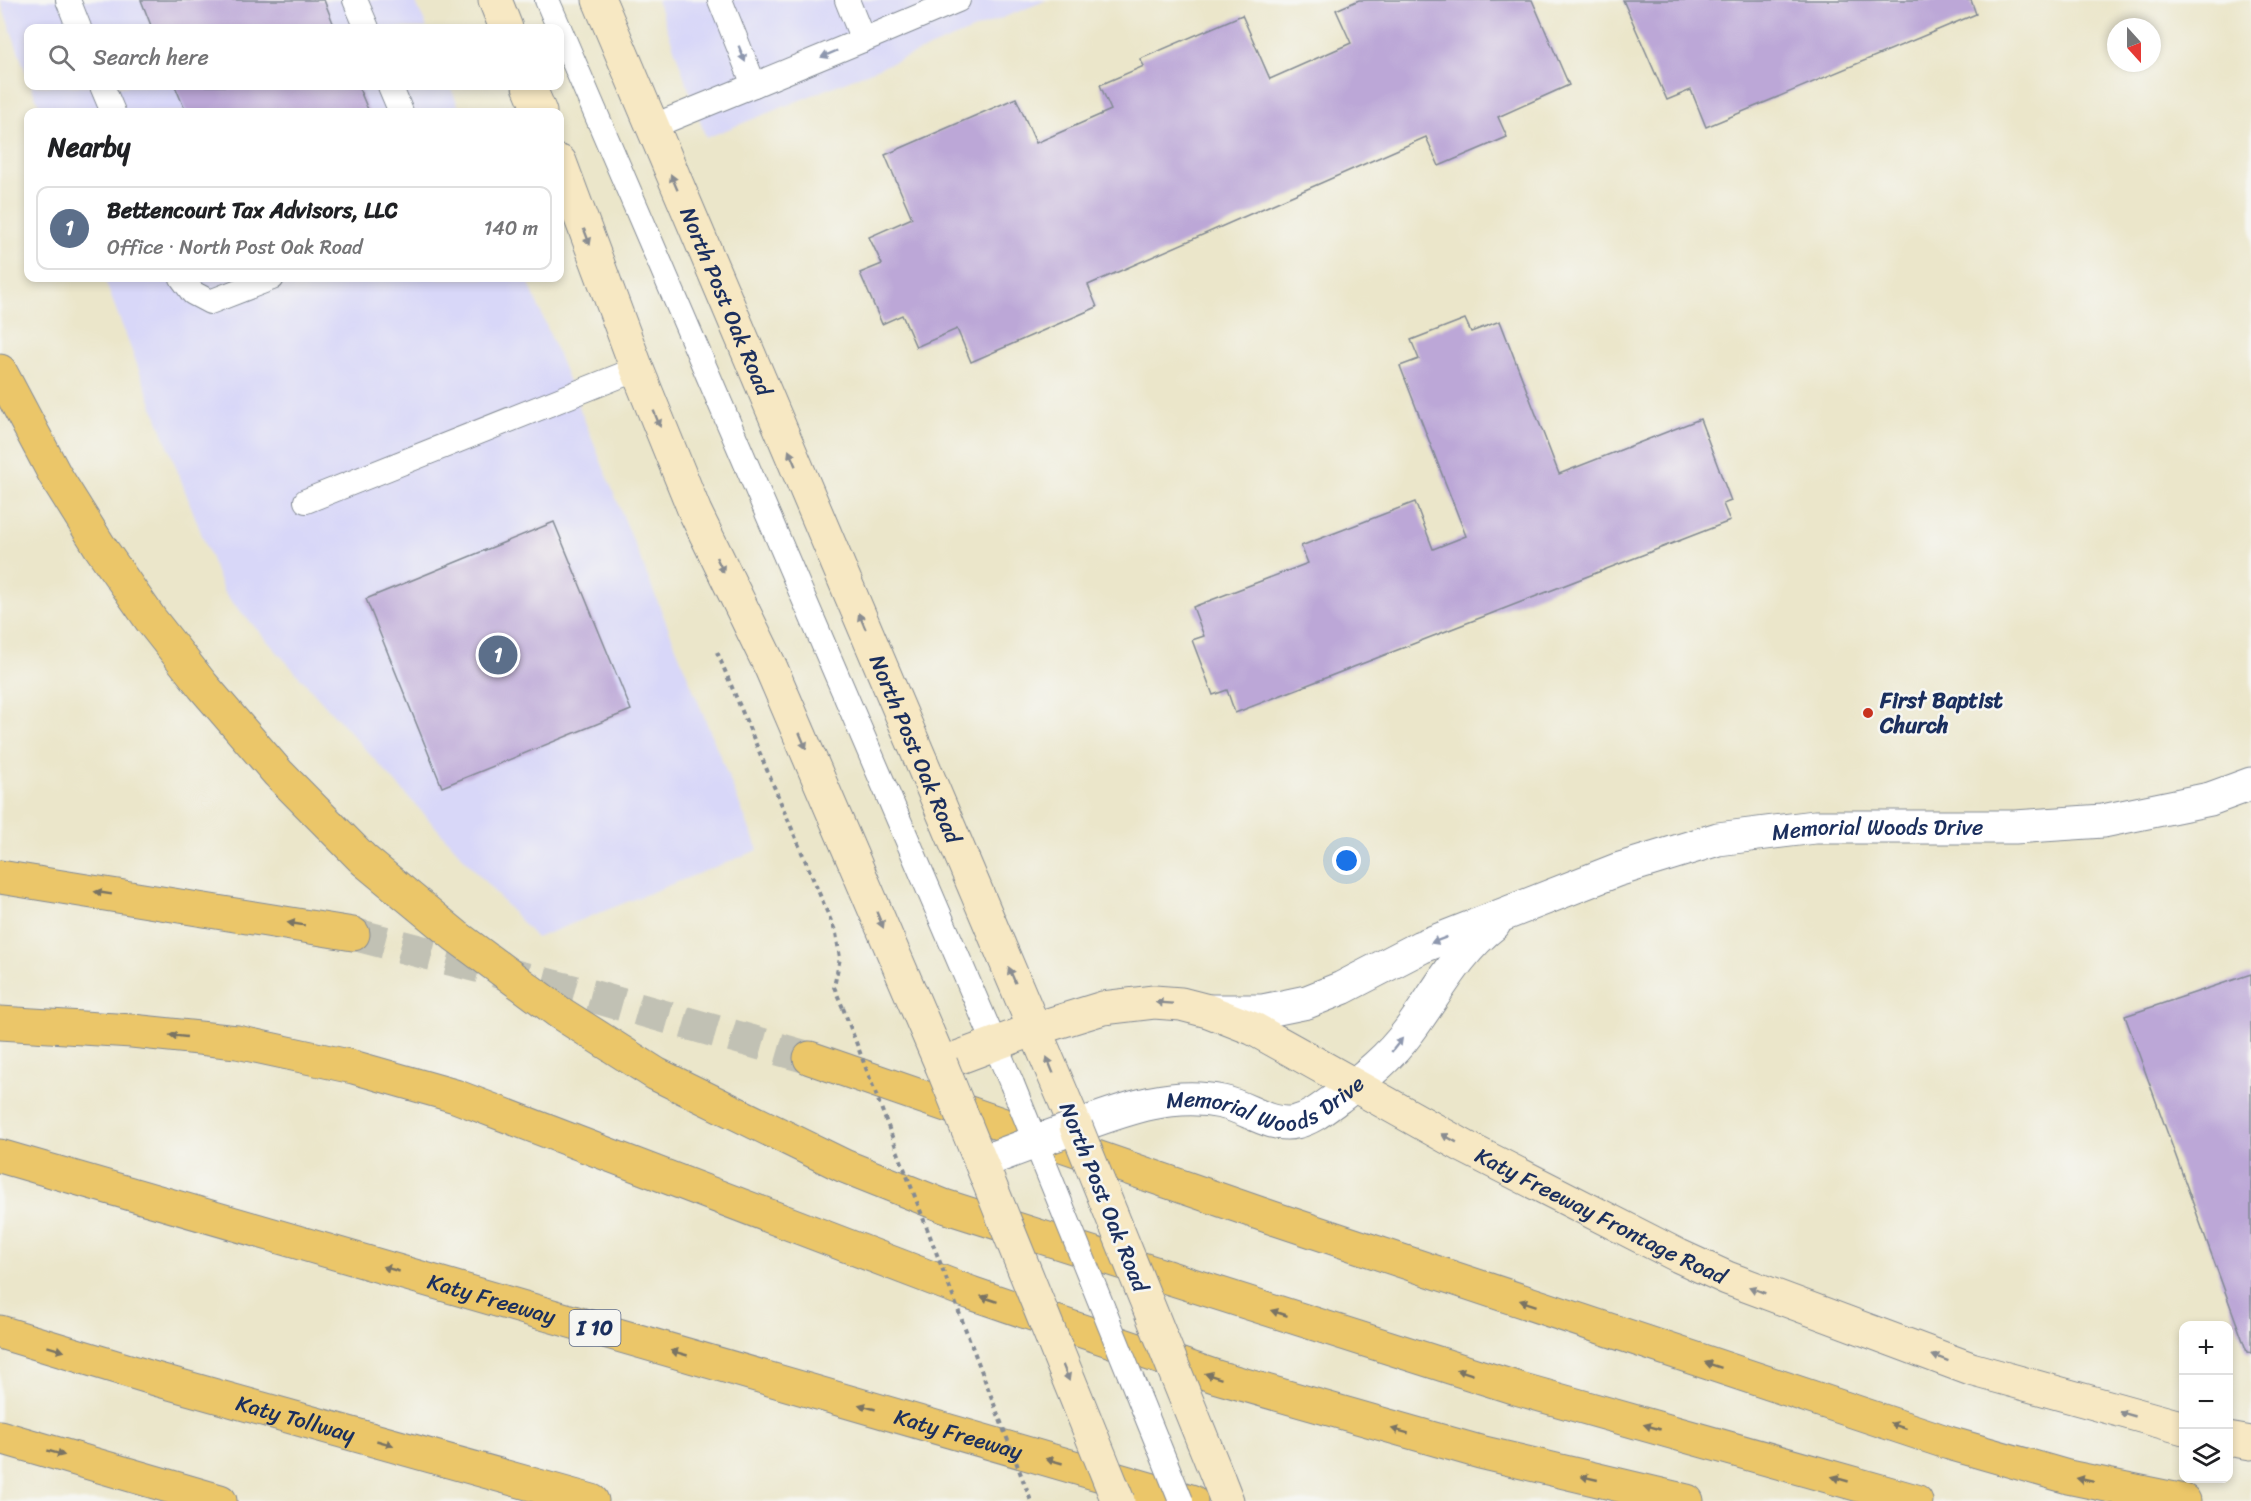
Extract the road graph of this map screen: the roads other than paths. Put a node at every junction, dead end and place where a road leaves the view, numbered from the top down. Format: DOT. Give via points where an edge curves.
graph roads {
  1 [pos="68,0"];
  2 [pos="355,0"];
  3 [pos="495,0"];
  4 [pos="547,0"];
  5 [pos="599,0"];
  6 [pos="720,0"];
  7 [pos="848,0"];
  8 [pos="958,0"];
  9 [pos="77,24"];
  10 [pos="365,24"];
  11 [pos="504,24"];
  12 [pos="557,24"];
  13 [pos="863,40"];
  14 [pos="564,41"];
  15 [pos="754,85"];
  16 [pos="104,90"];
  17 [pos="392,90"];
  18 [pos="531,90"];
  19 [pos="111,108"];
  20 [pos="400,108"];
  21 [pos="538,108"];
  22 [pos="651,127"];
  23 [pos="564,173"];
  24 [pos="185,282"];
  25 [pos="262,282"];
  26 [pos="637,369"];
  27 [pos="0,371"];
  28 [pos="306,501"];
  29 [pos="2251,784"];
  30 [pos="0,877"];
  31 [pos="1513,912"];
  32 [pos="353,934"];
  33 [pos="1208,1011"];
  34 [pos="0,1023"];
  35 [pos="1035,1029"];
  36 [pos="994,1044"];
  37 [pos="810,1059"];
  38 [pos="941,1064"];
  39 [pos="1355,1085"];
  40 [pos="1082,1115"];
  41 [pos="1036,1142"];
  42 [pos="0,1156"];
  43 [pos="982,1162"];
  44 [pos="0,1332"];
  45 [pos="2179,1427"];
  46 [pos="0,1437"];
  47 [pos="2233,1440"];
  48 [pos="2251,1443"];
  49 [pos="220,1501"];
  50 [pos="592,1501"];
  51 [pos="1118,1501"];
  52 [pos="1181,1501"];
  53 [pos="1191,1501"];
  54 [pos="1227,1501"];
  55 [pos="1687,1501"];
  56 [pos="1917,1501"];
  57 [pos="2184,1501"];
  1 -- 9 [label="lane"];
  2 -- 10 [label="lane"];
  3 -- 11 [label="main road"];
  4 -- 12 [label="lane"];
  5 -- 22 [label="main road, North Post Oak Road"];
  6 -- 15 [label="lane, one-way"];
  7 -- 13 [label="lane"];
  8 -- 13 [label="lane"];
  13 -- 15 [label="lane, one-way"];
  14 -- 36 [label="lane"];
  15 -- 22 [label="lane"];
  16 -- 19 [label="lane"];
  17 -- 20 [label="lane"];
  18 -- 21 [label="main road"];
  35 -- 22 [label="main road, North Post Oak Road, one-way"];
  23 -- 26 [label="main road, one-way"];
  24 -- 25 [label="lane" via="193,293 210,302"];
  26 -- 28 [label="lane"];
  26 -- 38 [label="main road, one-way" via="694,512 771,668"];
  56 -- 27 [label="highway, one-way" via="1516,1388 944,1206 833,1161 656,1074 560,1013 456,936 364,861 278,773 151,620 89,529"];
  29 -- 31 [label="street, Memorial Woods Drive" via="2210,799 2103,821 2015,827 1815,826 1718,839 1617,870"];
  32 -- 30 [label="highway, one-way"];
  31 -- 33 [label="street, Memorial Woods Drive, one-way" via="1420,947 1307,1002 1263,1011"];
  39 -- 31 [label="street, Memorial Woods Drive, one-way" via="1387,1057 1471,946 1489,927"];
  33 -- 35 [label="main road, Katy Freeway Frontage Road, one-way" via="1181,1004 1127,1004"];
  33 -- 39 [label="main road, Katy Freeway Frontage Road" via="1254,1029"];
  55 -- 34 [label="highway, one-way" via="1480,1452 1217,1377 971,1293 455,1096 353,1067 237,1042 132,1030"];
  35 -- 36 [label="main road, Katy Freeway Frontage Road"];
  40 -- 35 [label="main road, North Post Oak Road, one-way"];
  36 -- 38 [label="main road, Katy Freeway Frontage Road"];
  36 -- 41 [label="lane, bridge"];
  57 -- 37 [label="highway, one-way" via="2068,1477 1949,1443"];
  38 -- 43 [label="main road, bridge"];
  39 -- 40 [label="street, Memorial Woods Drive" via="1320,1111 1295,1122 1267,1119 1225,1102 1191,1097"];
  45 -- 39 [label="main road, Katy Freeway Frontage Road, one-way" via="1971,1369 1727,1278 1496,1163"];
  40 -- 41 [label="street, Memorial Woods Drive, bridge"];
  40 -- 54 [label="main road, North Post Oak Road, bridge"];
  41 -- 43 [label="street, Memorial Woods Drive, bridge"];
  41 -- 52 [label="lane, bridge"];
  53 -- 42 [label="highway, Katy Freeway / I 10, one-way"];
  43 -- 51 [label="main road, one-way, bridge"];
  44 -- 50 [label="highway, Katy Tollway, one-way"];
  46 -- 49 [label="highway, one-way"];
  47 -- 48 [label="main road"];
}
